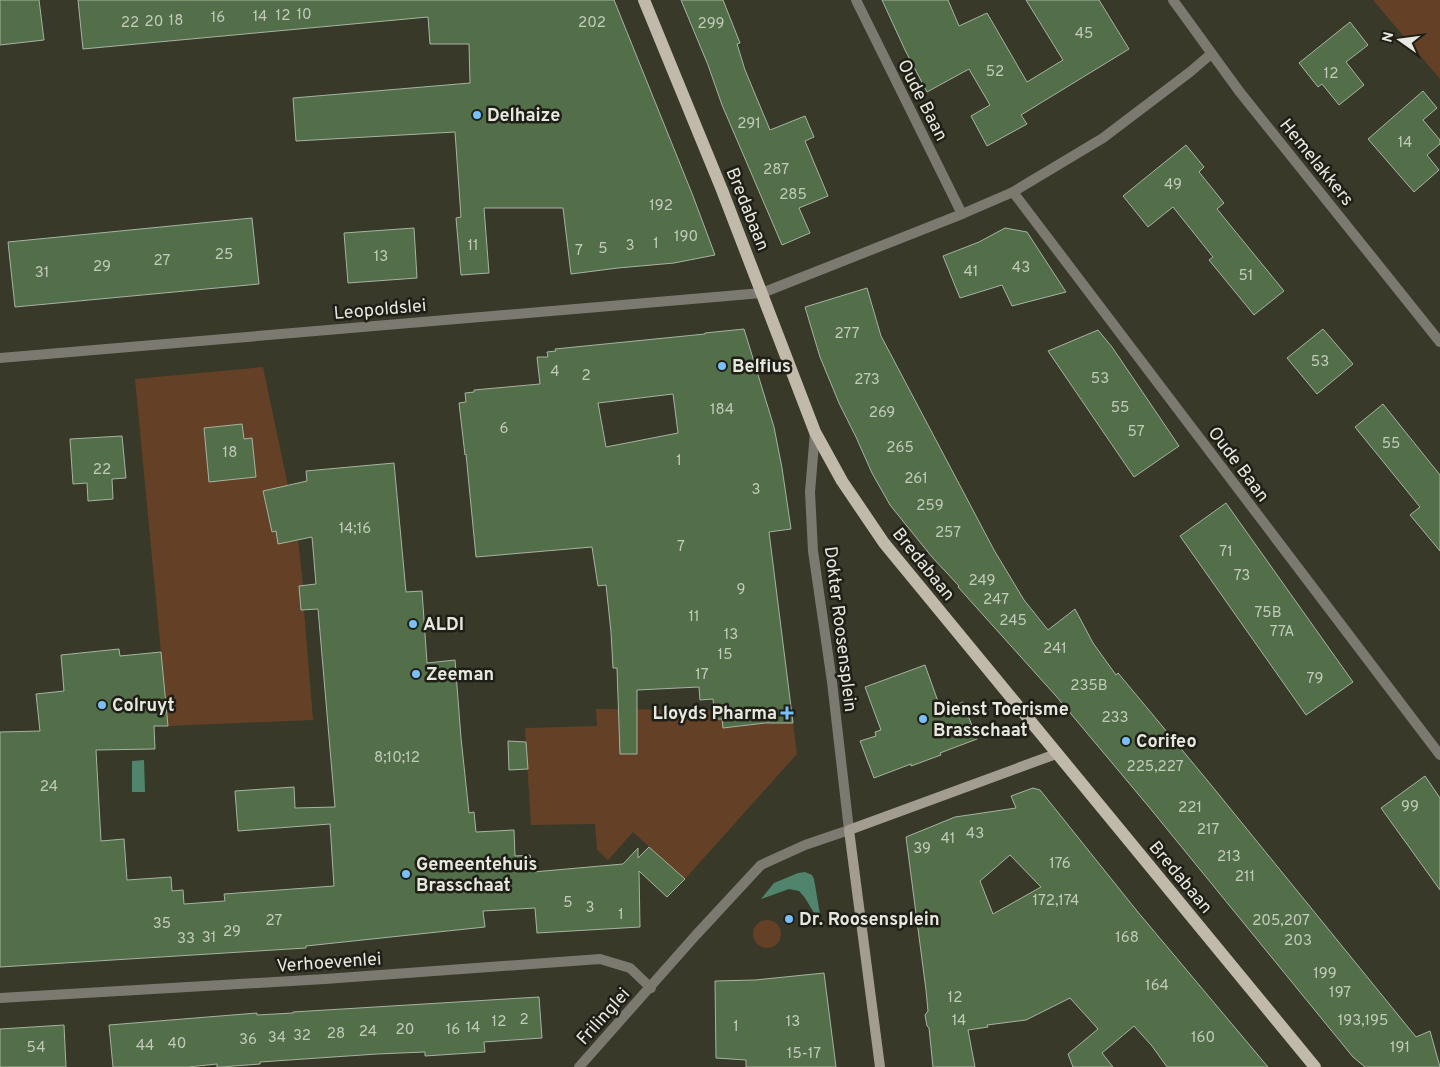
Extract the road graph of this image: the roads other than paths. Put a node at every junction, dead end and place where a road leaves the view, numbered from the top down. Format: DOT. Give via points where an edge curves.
graph roads {
  1 [pos="644,0"];
  2 [pos="856,0"];
  3 [pos="1173,0"];
  4 [pos="1211,54"];
  5 [pos="1013,192"];
  6 [pos="962,214"];
  7 [pos="762,293"];
  8 [pos="1440,342"];
  9 [pos="0,358"];
  10 [pos="815,432"];
  11 [pos="1056,754"];
  12 [pos="1440,755"];
  13 [pos="849,830"];
  14 [pos="651,988"];
  15 [pos="0,998"];
  16 [pos="579,1067"];
  17 [pos="880,1067"];
  18 [pos="1315,1067"];
  1 -- 7 [label="main road, Bredabaan"];
  2 -- 6 [label="street, Oude Baan"];
  3 -- 4 [label="street, Hemelakkers"];
  4 -- 5 [label="street" via="1103,138"];
  4 -- 8 [label="street, Hemelakkers"];
  5 -- 6 [label="street"];
  5 -- 12 [label="street, Oude Baan"];
  6 -- 7 [label="street"];
  7 -- 9 [label="street, Leopoldslei"];
  7 -- 10 [label="main road, Bredabaan"];
  10 -- 11 [label="main road, Bredabaan" via="842,481 884,543"];
  10 -- 13 [label="street, Dokter Roosensplein" via="810,492 813,551"];
  11 -- 13 [label="street"];
  11 -- 18 [label="main road, Bredabaan"];
  13 -- 14 [label="street" via="805,845 761,866"];
  13 -- 17 [label="street"];
  14 -- 15 [label="street, Verhoevenlei" via="630,968 600,959"];
  14 -- 16 [label="street, Frilinglei"];
}
